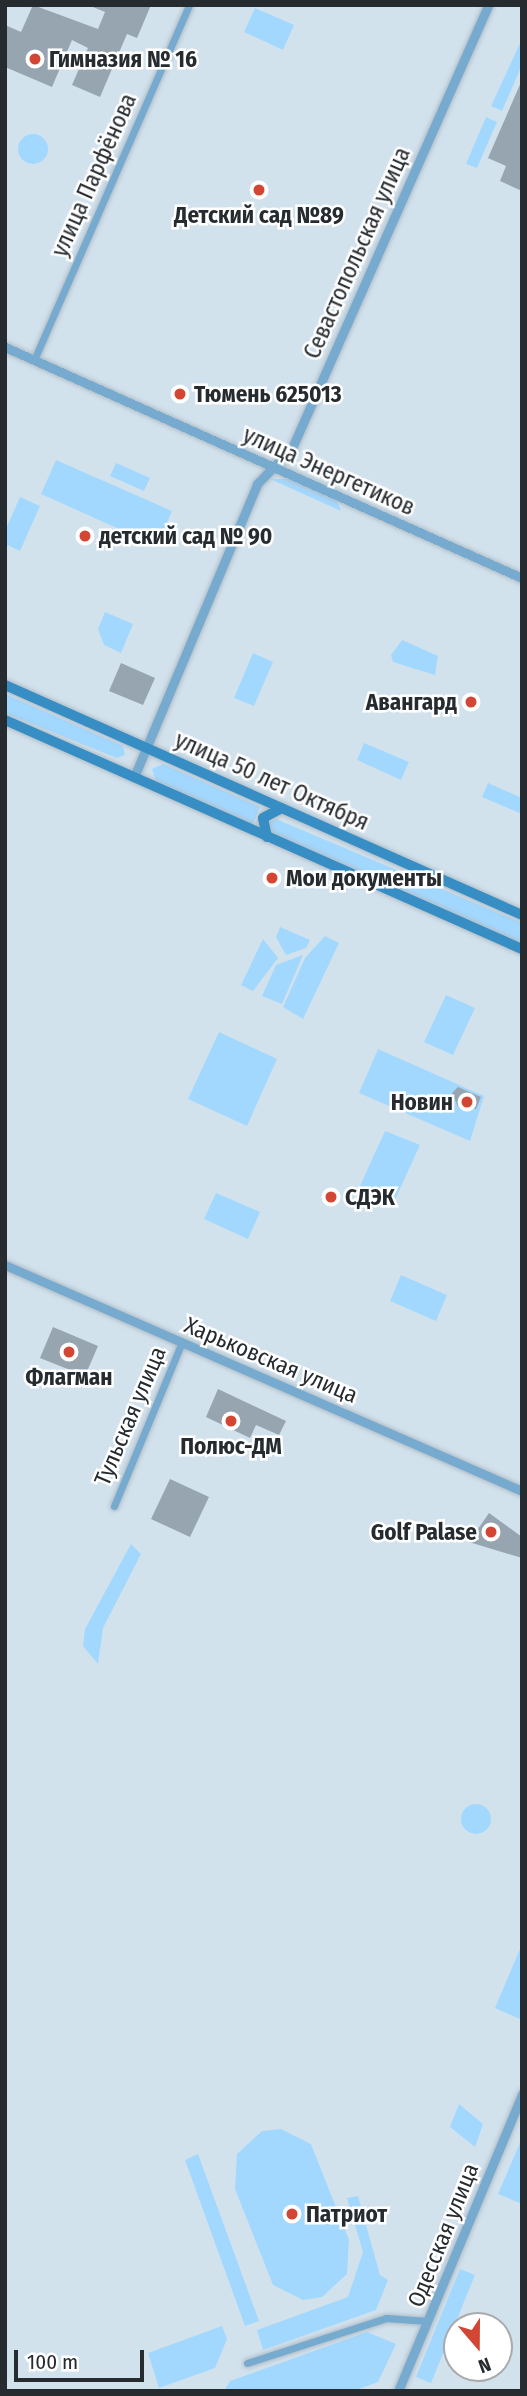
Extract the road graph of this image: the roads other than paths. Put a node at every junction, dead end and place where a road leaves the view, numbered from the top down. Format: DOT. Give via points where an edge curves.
graph roads {
  1 [pos="189,5"];
  2 [pos="488,5"];
  3 [pos="5,347"];
  4 [pos="34,360"];
  5 [pos="274,467"];
  6 [pos="522,578"];
  7 [pos="5,685"];
  8 [pos="5,720"];
  9 [pos="147,748"];
  10 [pos="134,778"];
  11 [pos="282,808"];
  12 [pos="268,837"];
  13 [pos="522,915"];
  14 [pos="522,949"];
  15 [pos="5,1265"];
  16 [pos="182,1342"];
  17 [pos="522,1491"];
  18 [pos="114,1506"];
  19 [pos="522,2094"];
  20 [pos="428,2321"];
  21 [pos="247,2363"];
  22 [pos="398,2391"];
  1 -- 4 [label="street, улица Парфёнова"];
  2 -- 5 [label="street, Севастопольская улица" via="292,448"];
  3 -- 4 [label="street, улица Энергетиков"];
  4 -- 5 [label="street, улица Энергетиков"];
  5 -- 6 [label="street, улица Энергетиков"];
  5 -- 9 [label="street, Севастопольская улица" via="257,484"];
  7 -- 9 [label="main road, улица 50 лет Октября"];
  8 -- 10 [label="main road"];
  9 -- 10 [label="street, Севастопольская улица"];
  9 -- 11 [label="main road, улица 50 лет Октября"];
  10 -- 12 [label="main road"];
  11 -- 12 [label="main road" via="263,818"];
  11 -- 13 [label="main road, улица 50 лет Октября"];
  12 -- 14 [label="main road"];
  15 -- 16 [label="street, Харьковская улица"];
  16 -- 17 [label="street, Харьковская улица"];
  16 -- 18 [label="street, Тульская улица"];
  19 -- 20 [label="street, Одесская улица"];
  20 -- 21 [label="street" via="398,2316 374,2321"];
  20 -- 22 [label="street, Одесская улица"];
}
